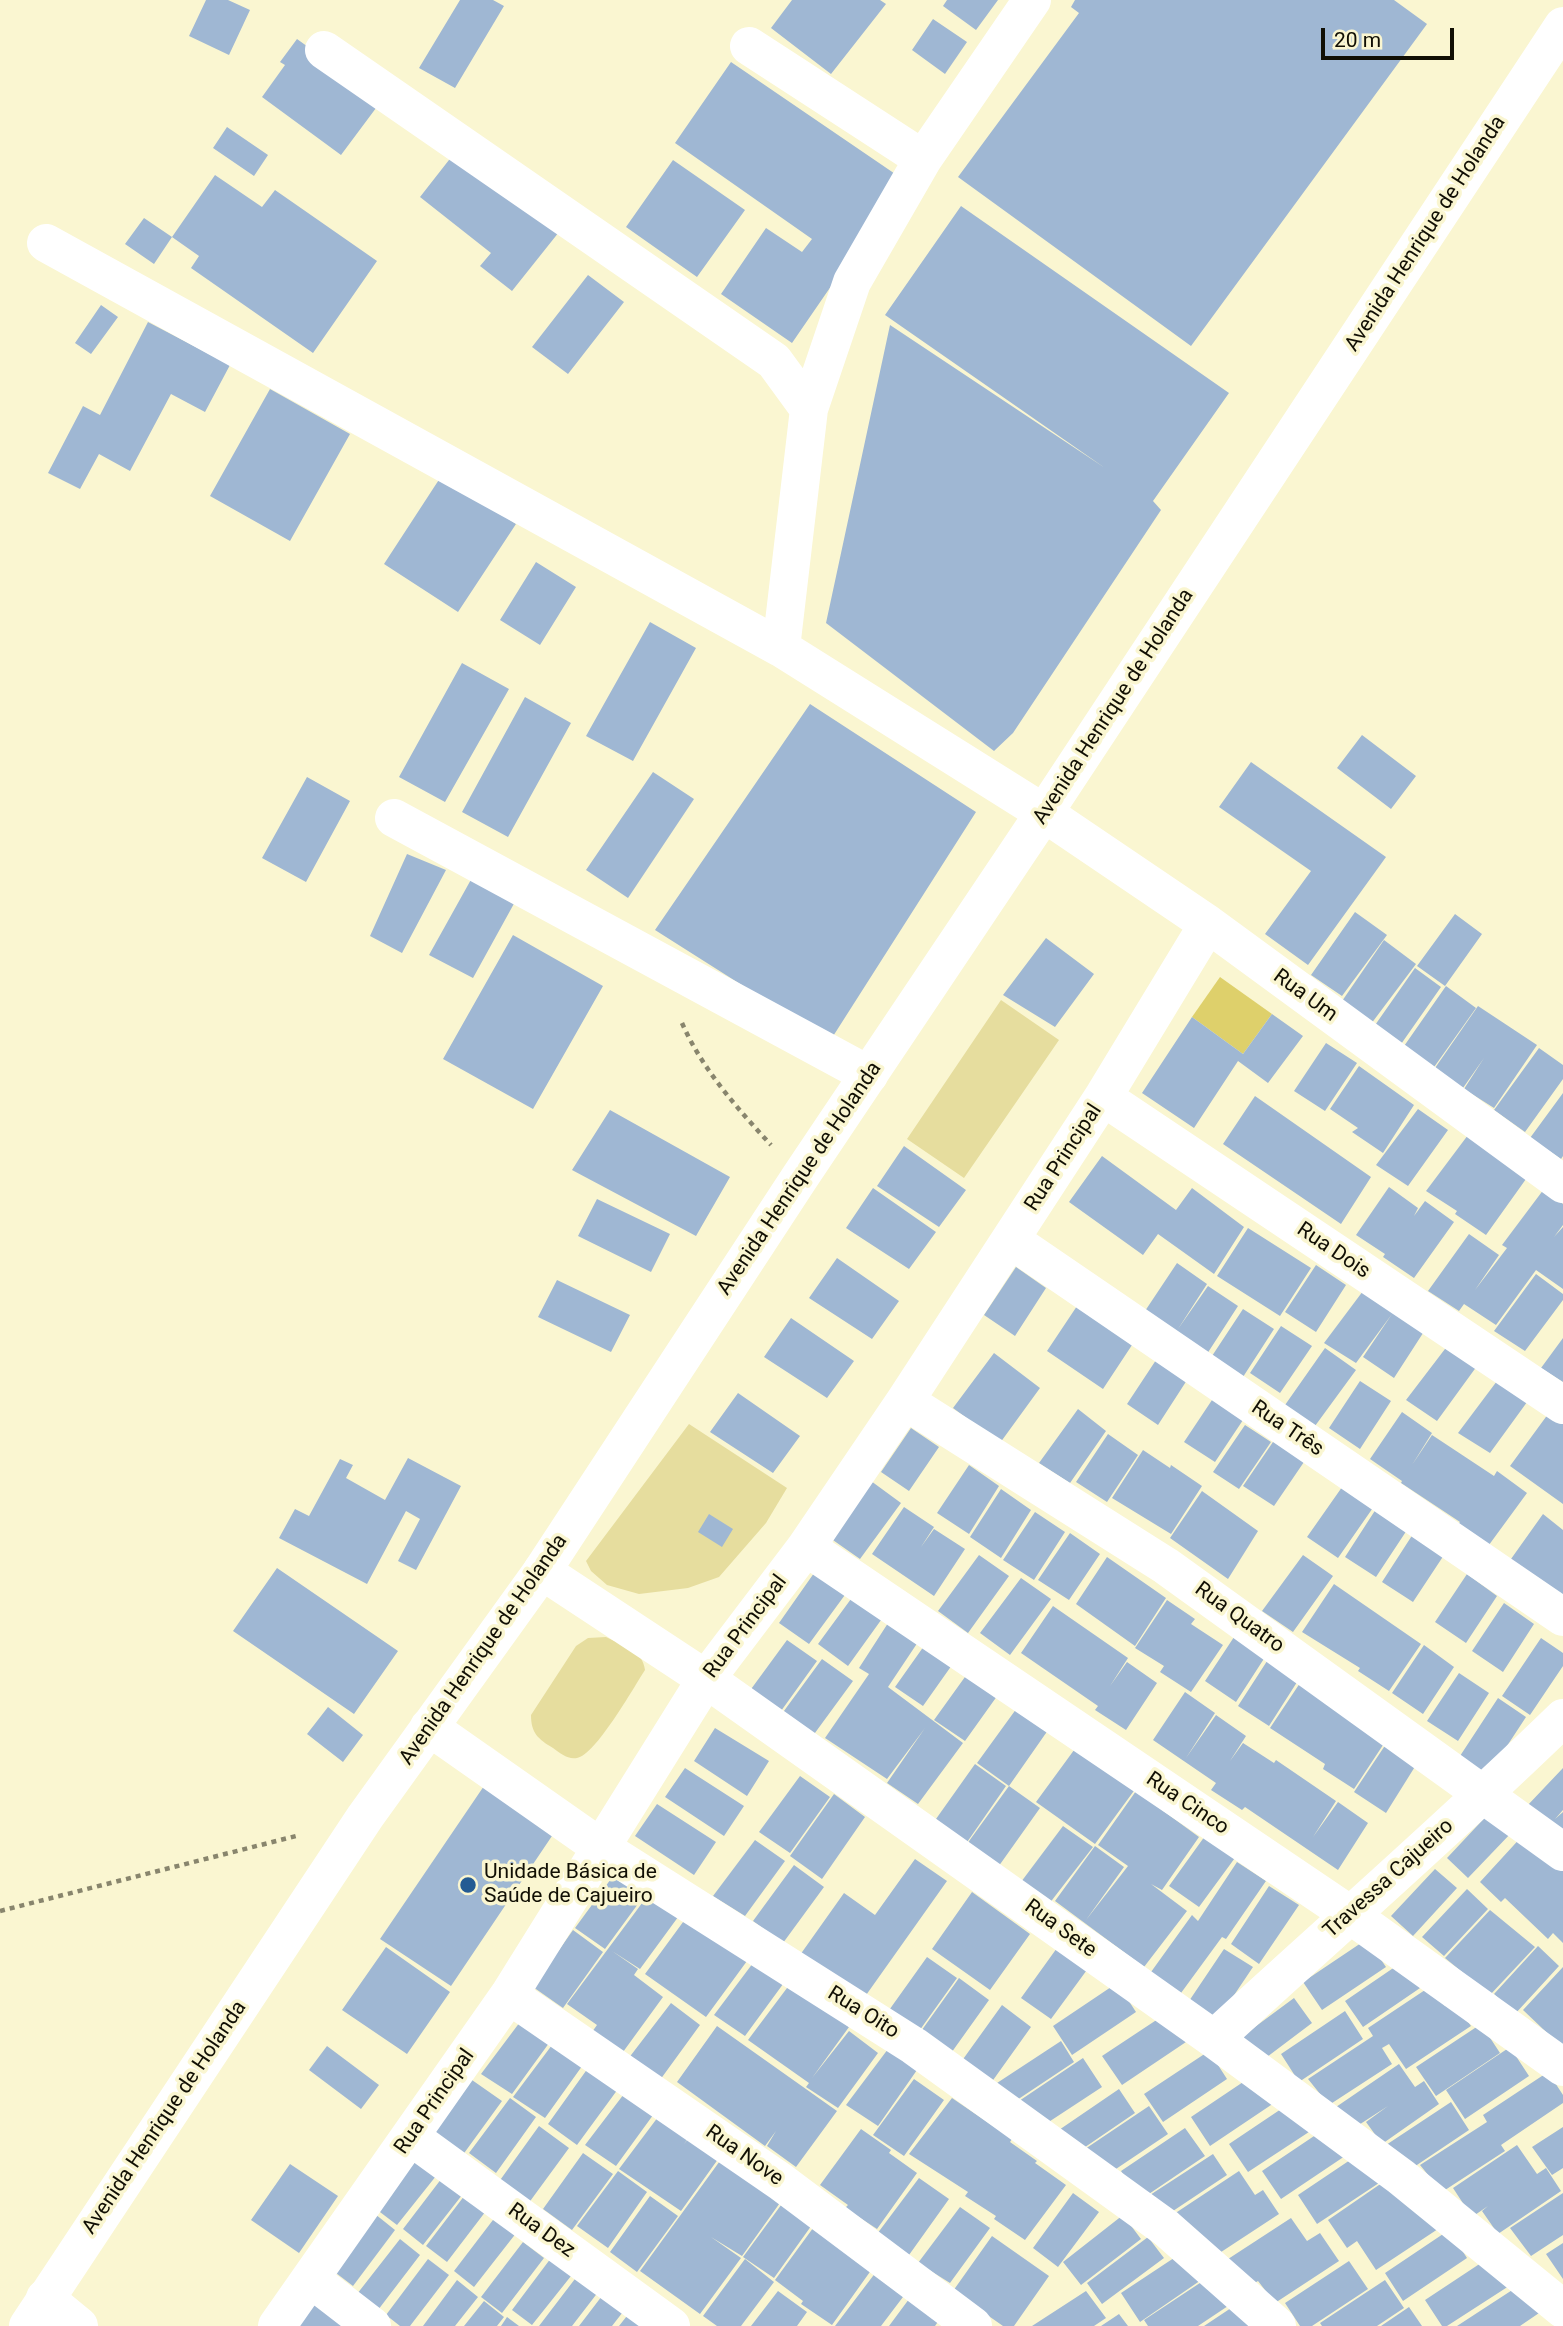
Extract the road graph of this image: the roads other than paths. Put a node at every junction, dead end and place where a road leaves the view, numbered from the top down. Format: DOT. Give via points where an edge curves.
graph roads {
  1 [pos="1032,0"];
  2 [pos="1563,26"];
  3 [pos="749,46"];
  4 [pos="324,50"];
  5 [pos="923,159"];
  6 [pos="47,243"];
  7 [pos="809,409"];
  8 [pos="781,648"];
  9 [pos="1044,813"];
  10 [pos="394,818"];
  11 [pos="1208,924"];
  12 [pos="869,1075"];
  13 [pos="1103,1097"];
  14 [pos="1563,1184"];
  15 [pos="1011,1240"];
  16 [pos="905,1401"];
  17 [pos="1563,1405"];
  18 [pos="806,1547"];
  19 [pos="542,1571"];
  20 [pos="1563,1617"];
  21 [pos="706,1679"];
  22 [pos="1563,1718"];
  23 [pos="429,1727"];
  24 [pos="1484,1795"];
  25 [pos="600,1847"];
  26 [pos="1563,1852"];
  27 [pos="1349,1914"];
  28 [pos="509,1995"];
  29 [pos="1213,2039"];
  30 [pos="1563,2067"];
  31 [pos="411,2137"];
  32 [pos="312,2278"];
  33 [pos="1563,2309"];
  34 [pos="36,2312"];
  35 [pos="79,2326"];
  36 [pos="277,2326"];
  37 [pos="372,2326"];
  38 [pos="670,2326"];
  39 [pos="973,2326"];
  40 [pos="1277,2326"];
  1 -- 5 [label="street"];
  2 -- 9 [label="street, Avenida Henrique de Holanda"];
  3 -- 5 [label="street"];
  4 -- 7 [label="street" via="774,360"];
  5 -- 7 [label="street" via="852,282"];
  6 -- 8 [label="street, Rua Um"];
  7 -- 8 [label="street"];
  8 -- 9 [label="street, Rua Um"];
  9 -- 11 [label="street, Rua Um"];
  9 -- 12 [label="street, Avenida Henrique de Holanda"];
  10 -- 12 [label="street"];
  11 -- 13 [label="street, Rua Principal"];
  11 -- 14 [label="street, Rua Um"];
  12 -- 19 [label="street, Avenida Henrique de Holanda"];
  13 -- 15 [label="street, Rua Principal"];
  13 -- 17 [label="street, Rua Dois"];
  15 -- 16 [label="street, Rua Principal"];
  15 -- 20 [label="street, Rua Três"];
  16 -- 18 [label="street, Rua Principal"];
  16 -- 24 [label="street, Rua Quatro" via="1166,1566"];
  18 -- 21 [label="street, Rua Principal"];
  18 -- 27 [label="street, Rua Cinco"];
  19 -- 21 [label="street, Rua Sete"];
  19 -- 23 [label="street, Avenida Henrique de Holanda"];
  21 -- 25 [label="street, Rua Principal"];
  21 -- 29 [label="street, Rua Sete"];
  22 -- 24 [label="street, Travessa Cajueiro"];
  23 -- 25 [label="street, Rua Oito"];
  23 -- 34 [label="street, Avenida Henrique de Holanda"];
  24 -- 26 [label="street, Rua Quatro"];
  24 -- 27 [label="street, Travessa Cajueiro"];
  25 -- 28 [label="street, Rua Principal"];
  25 -- 40 [label="street, Rua Oito" via="914,2046 1166,2228"];
  27 -- 29 [label="street, Travessa Cajueiro"];
  27 -- 30 [label="street, Rua Cinco"];
  28 -- 31 [label="street, Rua Principal"];
  28 -- 39 [label="street, Rua Nove" via="782,2182"];
  29 -- 33 [label="street, Rua Sete" via="1401,2177"];
  31 -- 32 [label="street, Rua Principal"];
  31 -- 38 [label="street, Rua Dez"];
  32 -- 36 [label="street, Rua Principal"];
  32 -- 37 [label="street"];
  34 -- 35 [label="street"];
}
